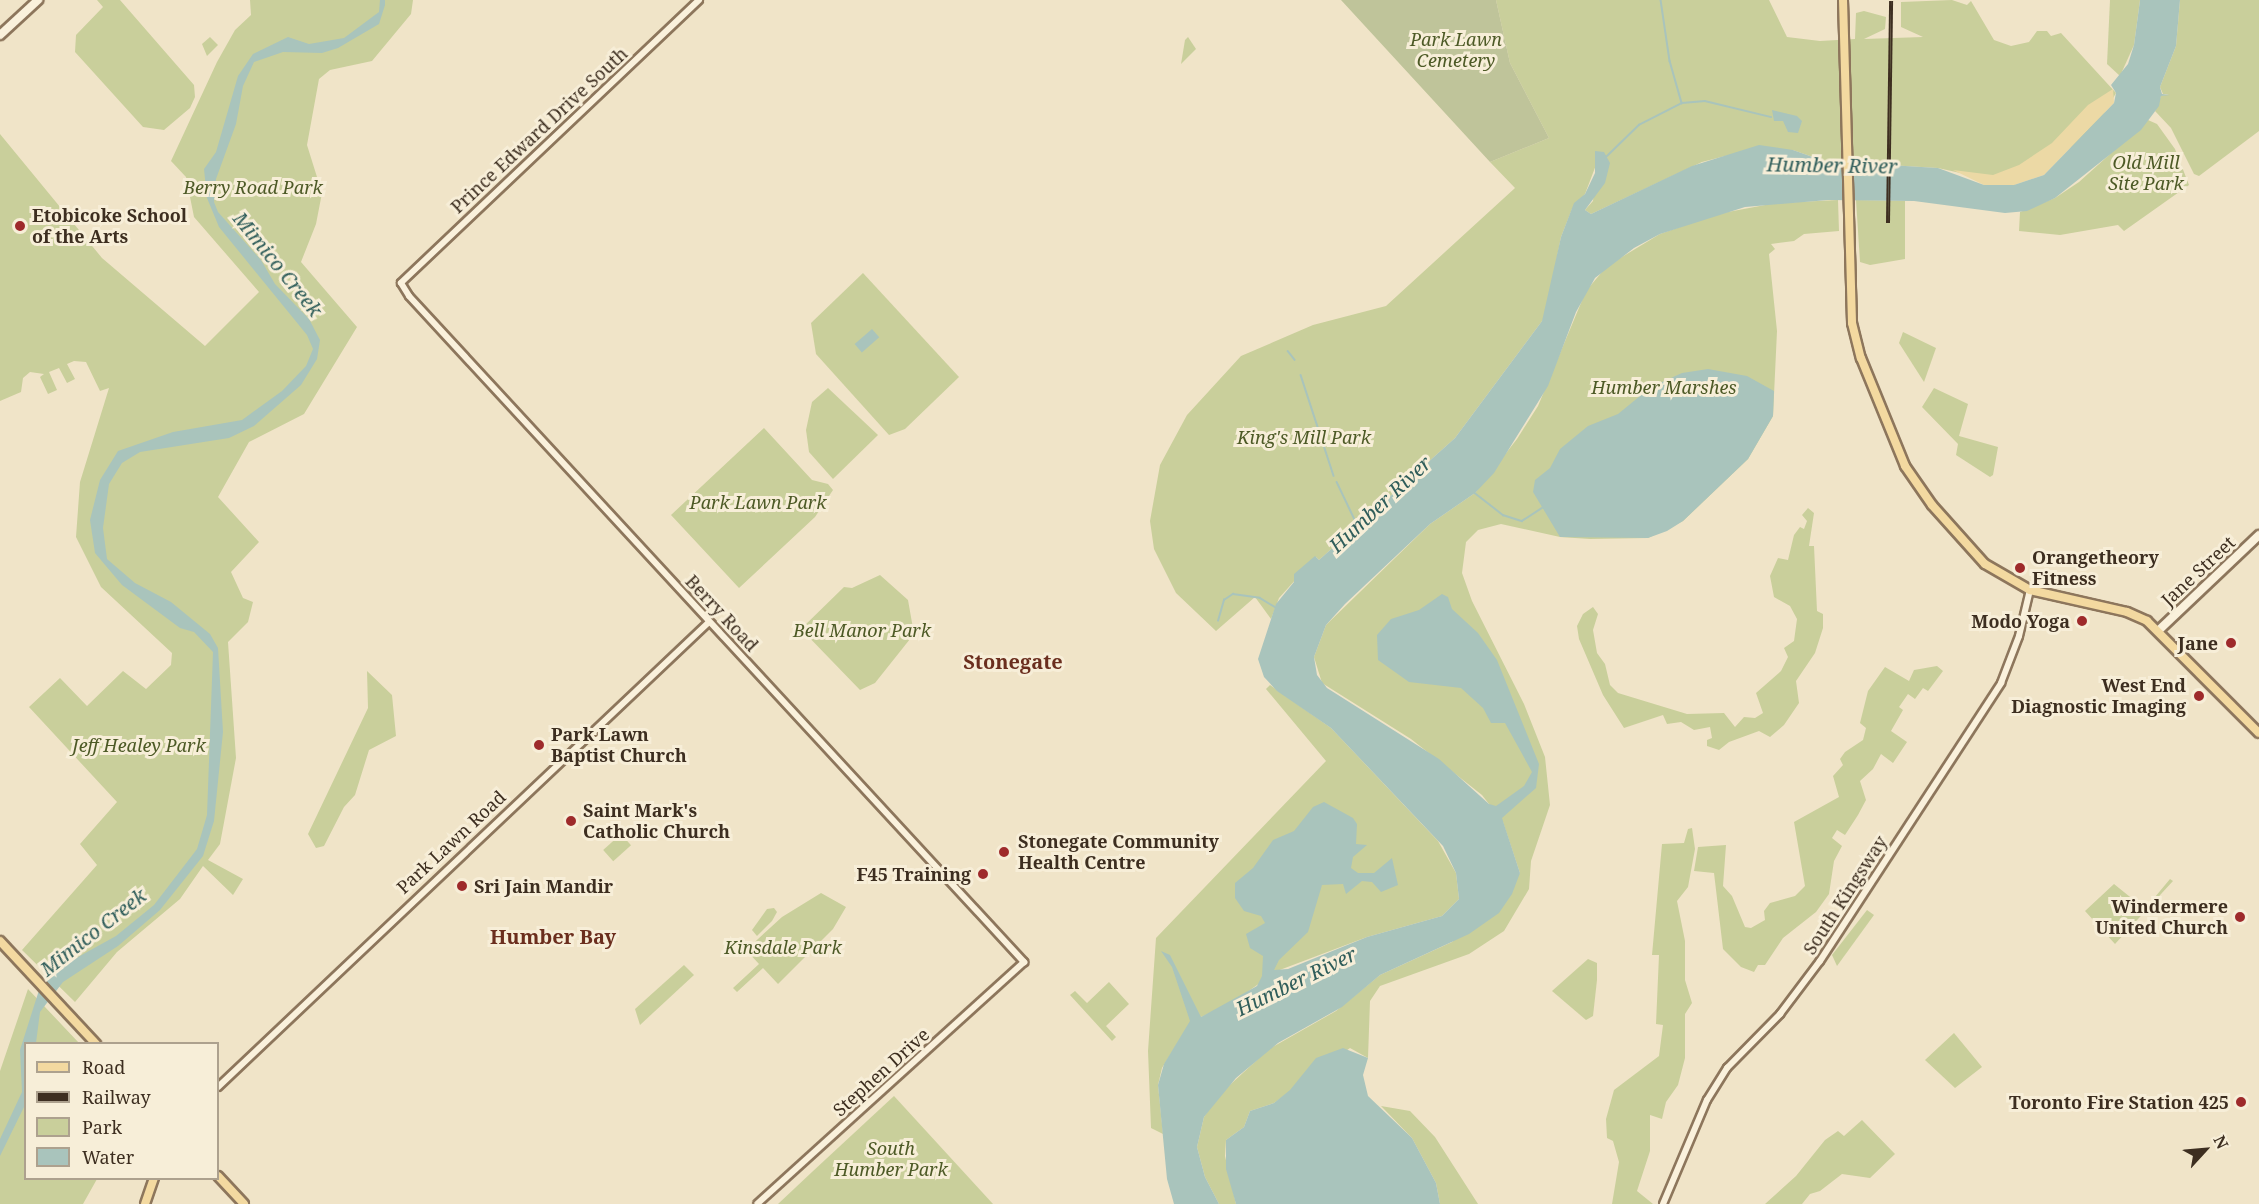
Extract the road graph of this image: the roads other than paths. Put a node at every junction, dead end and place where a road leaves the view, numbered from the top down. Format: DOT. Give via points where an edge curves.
graph roads {
  1 [pos="38,0"];
  2 [pos="699,0"];
  3 [pos="1843,0"];
  4 [pos="0,35"];
  5 [pos="401,283"];
  6 [pos="2259,536"];
  7 [pos="2030,590"];
  8 [pos="709,622"];
  9 [pos="2159,630"];
  10 [pos="2259,733"];
  11 [pos="0,941"];
  12 [pos="1024,962"];
  13 [pos="94,1042"];
  14 [pos="219,1086"];
  15 [pos="219,1177"];
  16 [pos="154,1180"];
  17 [pos="145,1204"];
  18 [pos="244,1204"];
  19 [pos="757,1204"];
  20 [pos="1663,1204"];
  1 -- 4 [label="main road"];
  2 -- 5 [label="street, Prince Edward Drive South"];
  3 -- 7 [label="main road" via="1850,302 1856,341 1905,466 1932,506 1985,564"];
  5 -- 8 [label="street, Berry Road"];
  6 -- 9 [label="main road, Jane Street"];
  7 -- 9 [label="main road" via="2127,612"];
  7 -- 20 [label="street, South Kingsway" via="2019,636 2001,683 1820,961 1785,1008 1722,1076 1707,1100"];
  8 -- 12 [label="street, Berry Road"];
  8 -- 14 [label="street, Park Lawn Road"];
  9 -- 10 [label="main road"];
  11 -- 13 [label="main road"];
  12 -- 19 [label="street, Stephen Drive"];
  15 -- 18 [label="main road"];
  16 -- 17 [label="main road"];
}
